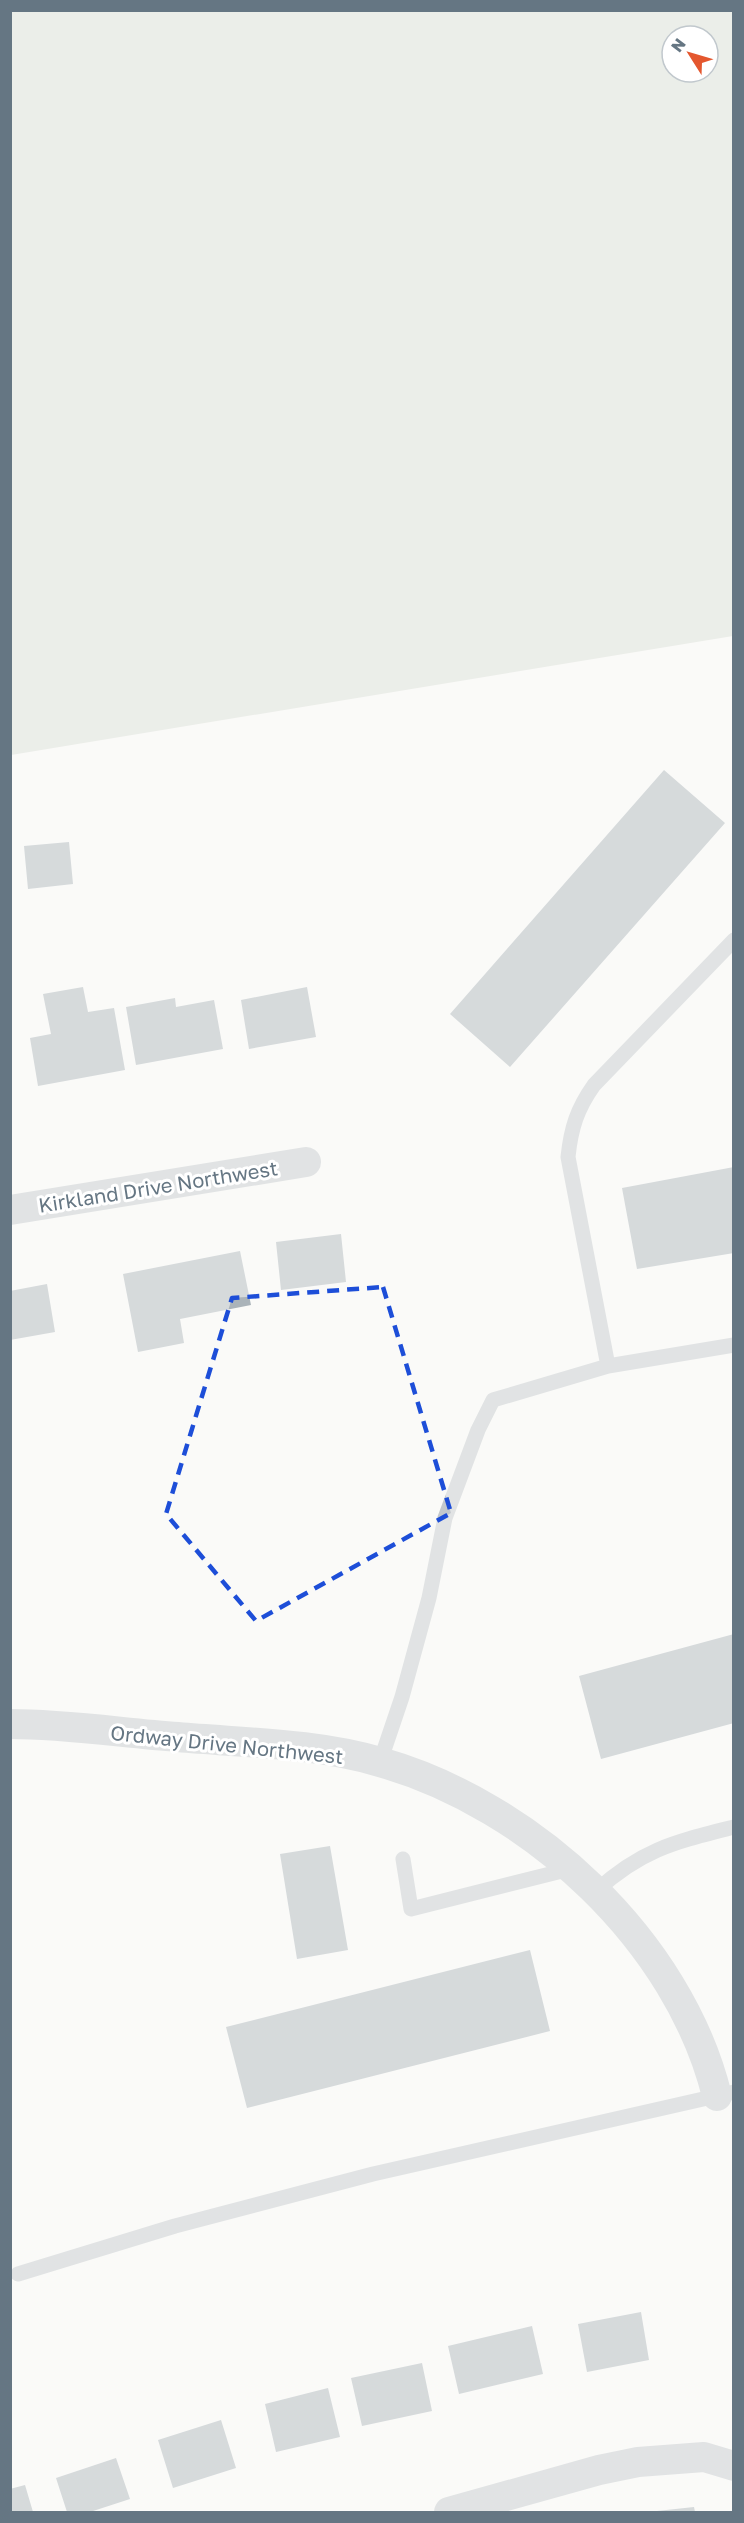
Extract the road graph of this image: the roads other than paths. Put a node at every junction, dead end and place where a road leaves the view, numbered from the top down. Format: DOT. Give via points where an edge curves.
graph roads {
  1 [pos="734,940"];
  2 [pos="306,1162"];
  3 [pos="10,1210"];
  4 [pos="734,1344"];
  5 [pos="608,1366"];
  6 [pos="10,1724"];
  7 [pos="380,1762"];
  8 [pos="734,1827"];
  9 [pos="403,1859"];
  10 [pos="570,1869"];
  11 [pos="596,1891"];
  12 [pos="725,2094"];
  13 [pos="18,2274"];
  14 [pos="734,2466"];
  15 [pos="449,2512"];
  1 -- 5 [label="lane" via="594,1085 580,1104 572,1127 568,1157"];
  2 -- 3 [label="street, Kirkland Drive Northwest"];
  4 -- 5 [label="lane"];
  5 -- 7 [label="lane" via="493,1400 445,1518 429,1598"];
  6 -- 7 [label="street, Ordway Drive Northwest" via="318,1749"];
  7 -- 10 [label="street, Ordway Drive Northwest" via="428,1778 484,1806 537,1840"];
  8 -- 11 [label="lane" via="654,1850 620,1869"];
  9 -- 10 [label="lane" via="411,1909"];
  10 -- 11 [label="street, Ordway Drive Northwest"];
  11 -- 12 [label="street, Ordway Drive Northwest" via="646,1950 681,2005"];
  12 -- 13 [label="lane" via="373,2174 175,2226"];
  14 -- 15 [label="street" via="704,2457 638,2462"];
}
